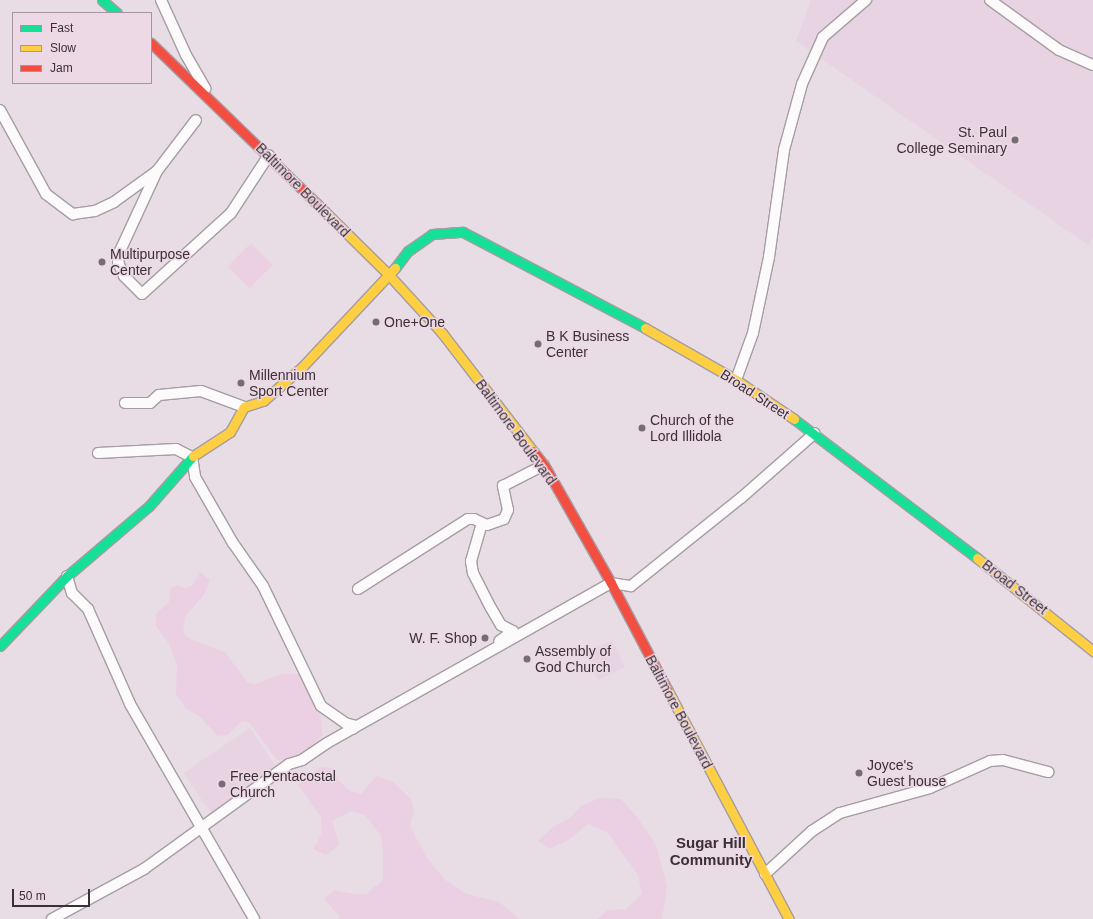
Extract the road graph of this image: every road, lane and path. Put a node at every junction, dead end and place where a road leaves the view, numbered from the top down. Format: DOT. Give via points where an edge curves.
graph roads {
  1 [pos="102,0"];
  2 [pos="161,0"];
  3 [pos="866,0"];
  4 [pos="990,0"];
  5 [pos="116,12"];
  6 [pos="152,45"];
  7 [pos="1093,64"];
  8 [pos="216,105"];
  9 [pos="0,110"];
  10 [pos="196,120"];
  11 [pos="268,155"];
  12 [pos="157,171"];
  13 [pos="390,275"];
  14 [pos="736,380"];
  15 [pos="125,403"];
  16 [pos="244,407"];
  17 [pos="815,433"];
  18 [pos="98,453"];
  19 [pos="192,457"];
  20 [pos="544,465"];
  21 [pos="482,523"];
  22 [pos="67,576"];
  23 [pos="611,583"];
  24 [pos="358,589"];
  25 [pos="0,646"];
  26 [pos="1093,651"];
  27 [pos="478,657"];
  28 [pos="327,743"];
  29 [pos="1048,772"];
  30 [pos="200,829"];
  31 [pos="765,874"];
  32 [pos="52,919"];
  33 [pos="254,919"];
  34 [pos="790,919"];
  1 -- 5 [label="main road"];
  2 -- 8 [label="street" via="186,55"];
  3 -- 14 [label="street" via="823,37 802,84 784,150 769,257 753,332"];
  4 -- 7 [label="street" via="1059,50"];
  6 -- 8 [label="main road, Baltimore Boulevard"];
  8 -- 11 [label="main road, Baltimore Boulevard"];
  9 -- 12 [label="street" via="46,194 73,214 95,211 114,202"];
  10 -- 12 [label="street"];
  11 -- 12 [label="street" via="231,213 142,294 124,276 118,262 126,236"];
  11 -- 13 [label="main road, Baltimore Boulevard"];
  13 -- 14 [label="main road, Broad Street" via="408,251 432,234 462,232 659,336"];
  13 -- 16 [label="main road, Broad Street" via="302,367 263,401"];
  13 -- 20 [label="main road, Baltimore Boulevard" via="442,333"];
  14 -- 17 [label="main road, Broad Street"];
  15 -- 16 [label="street" via="150,403 159,395 201,391"];
  16 -- 19 [label="main road" via="230,432"];
  17 -- 23 [label="street" via="741,498 630,586"];
  17 -- 26 [label="main road, Broad Street" via="1019,590"];
  18 -- 19 [label="street" via="176,449"];
  19 -- 22 [label="main road" via="150,506"];
  19 -- 28 [label="street" via="195,477 233,543 263,586 321,706 345,723 356,726"];
  20 -- 21 [label="street" via="503,486 507,516 487,525"];
  20 -- 23 [label="main road, Baltimore Boulevard"];
  21 -- 24 [label="street" via="468,519"];
  21 -- 27 [label="street" via="472,553 473,573 501,625 513,631"];
  22 -- 25 [label="main road"];
  22 -- 30 [label="street" via="72,593 88,609 130,704"];
  23 -- 27 [label="street"];
  23 -- 31 [label="main road, Baltimore Boulevard"];
  27 -- 28 [label="street"];
  28 -- 30 [label="street" via="264,782"];
  29 -- 31 [label="street" via="1003,760 990,761 930,788 840,813 812,831"];
  30 -- 32 [label="street" via="144,869"];
  30 -- 33 [label="street" via="238,888"];
  31 -- 34 [label="main road, Baltimore Boulevard"];
}
